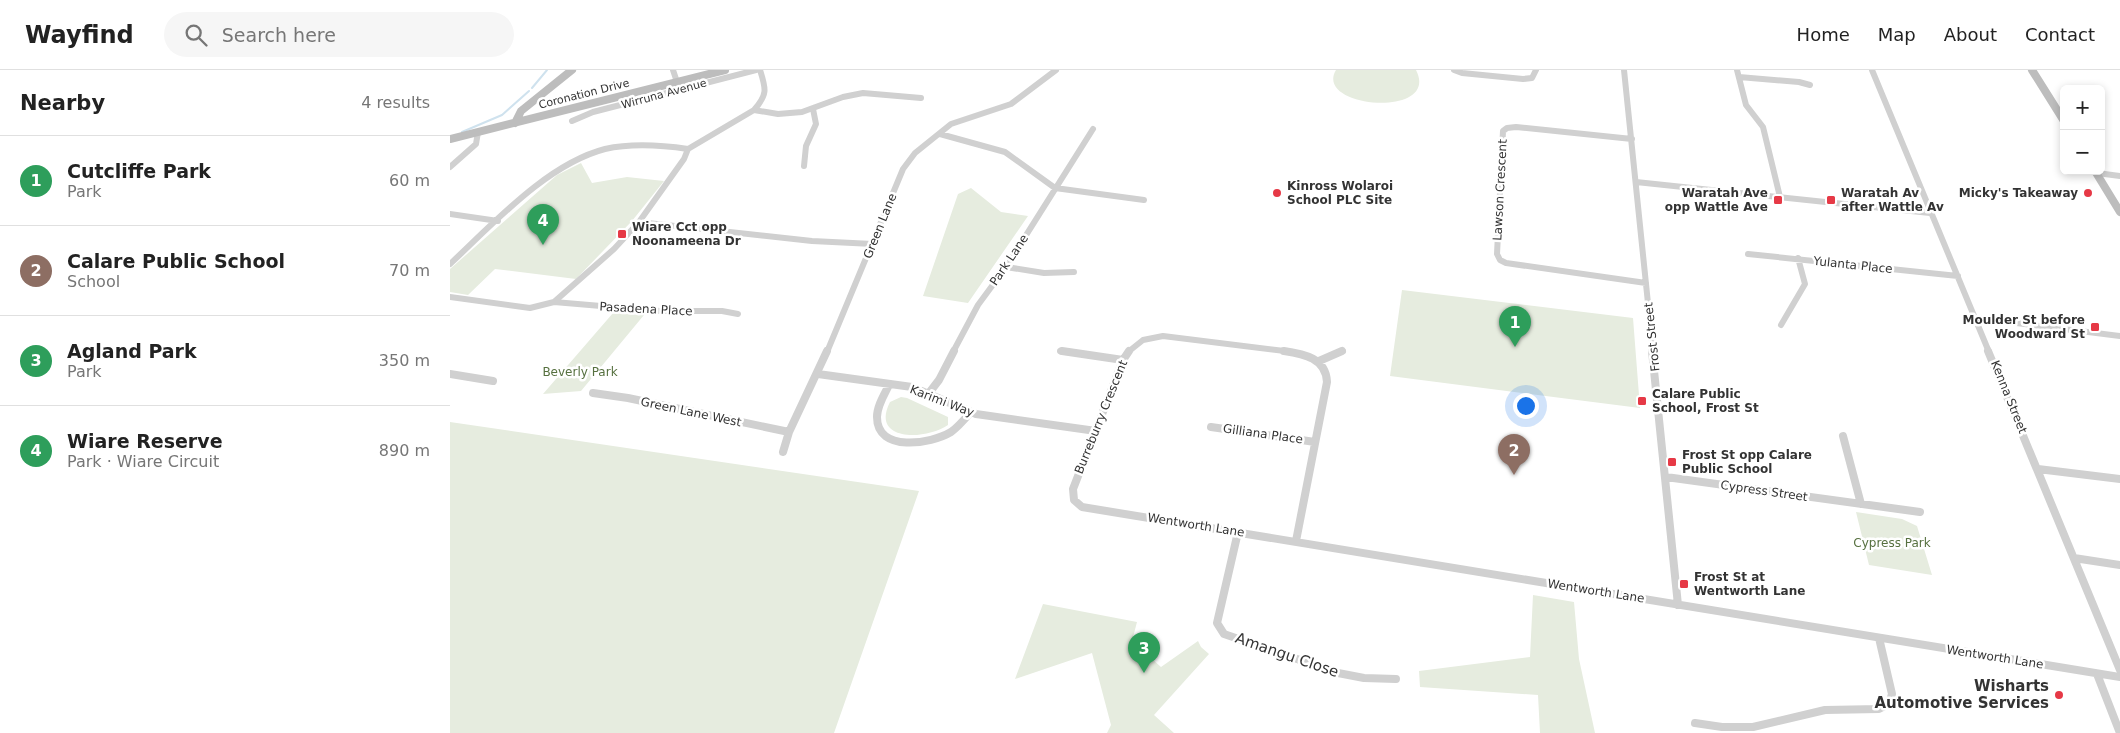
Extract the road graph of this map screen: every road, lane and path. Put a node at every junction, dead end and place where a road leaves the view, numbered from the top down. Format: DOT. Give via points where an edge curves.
graph roads {
  1 [pos="572,70"];
  2 [pos="674,70"];
  3 [pos="725,70"];
  4 [pos="756,70"];
  5 [pos="760,70"];
  6 [pos="1056,70"];
  7 [pos="1454,70"];
  8 [pos="1536,70"];
  9 [pos="1624,70"];
  10 [pos="1737,70"];
  11 [pos="1872,70"];
  12 [pos="2032,70"];
  13 [pos="1739,77"];
  14 [pos="676,82"];
  15 [pos="1810,85"];
  16 [pos="921,98"];
  17 [pos="754,110"];
  18 [pos="813,110"];
  19 [pos="2060,115"];
  20 [pos="572,120"];
  21 [pos="515,123"];
  22 [pos="1093,129"];
  23 [pos="478,132"];
  24 [pos="940,134"];
  25 [pos="450,139"];
  26 [pos="1632,139"];
  27 [pos="688,149"];
  28 [pos="804,166"];
  29 [pos="450,168"];
  30 [pos="2105,174"];
  31 [pos="2098,175"];
  32 [pos="2120,176"];
  33 [pos="1636,182"];
  34 [pos="1055,188"];
  35 [pos="1780,197"];
  36 [pos="1144,200"];
  37 [pos="2120,212"];
  38 [pos="1930,213"];
  39 [pos="450,214"];
  40 [pos="498,220"];
  41 [pos="639,222"];
  42 [pos="872,244"];
  43 [pos="1748,254"];
  44 [pos="1798,258"];
  45 [pos="450,264"];
  46 [pos="1006,267"];
  47 [pos="1074,272"];
  48 [pos="1958,276"];
  49 [pos="1646,283"];
  50 [pos="450,297"];
  51 [pos="554,302"];
  52 [pos="738,314"];
  53 [pos="1976,318"];
  54 [pos="1781,325"];
  55 [pos="2120,336"];
  56 [pos="1060,351"];
  57 [pos="1343,352"];
  58 [pos="1123,360"];
  59 [pos="1319,362"];
  60 [pos="450,374"];
  61 [pos="818,374"];
  62 [pos="494,381"];
  63 [pos="889,385"];
  64 [pos="593,393"];
  65 [pos="929,393"];
  66 [pos="970,413"];
  67 [pos="1211,427"];
  68 [pos="1096,431"];
  69 [pos="789,432"];
  70 [pos="1843,436"];
  71 [pos="1316,442"];
  72 [pos="783,452"];
  73 [pos="2038,469"];
  74 [pos="1666,478"];
  75 [pos="2120,479"];
  76 [pos="1074,500"];
  77 [pos="1861,504"];
  78 [pos="1920,512"];
  79 [pos="1238,532"];
  80 [pos="1296,541"];
  81 [pos="2074,558"];
  82 [pos="2120,565"];
  83 [pos="1678,605"];
  84 [pos="1879,638"];
  85 [pos="2120,670"];
  86 [pos="2097,674"];
  87 [pos="2120,677"];
  88 [pos="1396,679"];
  89 [pos="1696,723"];
  90 [pos="2120,733"];
  1 -- 21 [label="main road" via="521,112"];
  2 -- 14 [label="street"];
  3 -- 14 [label="main road, Coronation Drive"];
  4 -- 20 [label="street, Wirruna Avenue"];
  5 -- 17 [label="street" via="766,90 762,102"];
  6 -- 24 [label="street, Green Lane" via="1015,102 959,120"];
  7 -- 8 [label="street" via="1523,79 1532,78"];
  9 -- 26 [label="street, Frost Street"];
  10 -- 13 [label="street"];
  11 -- 38 [label="street, Kenna Street"];
  12 -- 19 [label="main road"];
  13 -- 15 [label="street"];
  13 -- 35 [label="street" via="1746,105 1762,127"];
  14 -- 21 [label="main road, Coronation Drive"];
  16 -- 18 [label="street" via="856,94 838,98"];
  17 -- 18 [label="street" via="786,114"];
  17 -- 27 [label="street"];
  18 -- 28 [label="street" via="817,118 806,147"];
  21 -- 23 [label="main road, Coronation Drive"];
  22 -- 34 [label="street, Park Lane"];
  23 -- 25 [label="main road, Coronation Drive"];
  23 -- 29 [label="street" via="476,144"];
  24 -- 34 [label="street" via="1005,152"];
  24 -- 42 [label="street, Green Lane" via="915,153 903,169"];
  26 -- 33 [label="street, Frost Street"];
  26 -- 49 [label="street, Lawson Crescent" via="1516,127 1503,131 1498,254 1506,263"];
  27 -- 40 [label="street" via="653,144 596,152 549,175"];
  27 -- 41 [label="street"];
  30 -- 32 [label="street"];
  31 -- 37 [label="main road"];
  33 -- 35 [label="street"];
  33 -- 49 [label="street, Frost Street"];
  34 -- 36 [label="street"];
  34 -- 46 [label="street, Park Lane"];
  35 -- 38 [label="street"];
  38 -- 48 [label="street, Kenna Street"];
  39 -- 40 [label="street"];
  40 -- 45 [label="street"];
  41 -- 42 [label="street" via="812,242"];
  41 -- 51 [label="street" via="614,249"];
  42 -- 61 [label="street, Green Lane"];
  43 -- 44 [label="street, Yulanta Place"];
  44 -- 48 [label="street, Yulanta Place"];
  44 -- 54 [label="street" via="1805,284"];
  46 -- 47 [label="street" via="1044,273"];
  46 -- 65 [label="street, Park Lane" via="978,305"];
  48 -- 53 [label="street, Kenna Street"];
  49 -- 74 [label="street, Frost Street"];
  50 -- 51 [label="street" via="530,308"];
  51 -- 52 [label="street, Pasadena Place"];
  53 -- 55 [label="street"];
  53 -- 73 [label="street, Kenna Street"];
  56 -- 58 [label="street"];
  57 -- 59 [label="street"];
  58 -- 59 [label="street, Burreburry Crescent" via="1138,342 1163,335 1297,353"];
  58 -- 68 [label="street, Burreburry Crescent"];
  59 -- 71 [label="street" via="1327,378"];
  60 -- 62 [label="street"];
  61 -- 63 [label="street, Karimi Way"];
  61 -- 69 [label="street, Green Lane"];
  63 -- 65 [label="street, Karimi Way" via="912,387"];
  63 -- 66 [label="street" via="877,422 882,431 894,440 916,443 935,439 953,430"];
  64 -- 69 [label="street, Green Lane West"];
  65 -- 66 [label="street, Karimi Way"];
  66 -- 68 [label="street, Karimi Way"];
  67 -- 71 [label="street, Gilliana Place"];
  68 -- 76 [label="street, Burreburry Crescent" via="1073,489"];
  69 -- 72 [label="street, Green Lane"];
  70 -- 77 [label="street"];
  71 -- 80 [label="street"];
  73 -- 75 [label="street"];
  73 -- 81 [label="street, Kenna Street"];
  74 -- 77 [label="street, Cypress Street"];
  74 -- 83 [label="street, Frost Street"];
  76 -- 79 [label="street, Wentworth Lane" via="1077,505 1088,509"];
  77 -- 78 [label="street, Cypress Street"];
  79 -- 80 [label="street, Wentworth Lane"];
  79 -- 88 [label="street, Amangu Close" via="1217,623 1224,634 1338,674"];
  80 -- 83 [label="street, Wentworth Lane"];
  81 -- 82 [label="street"];
  81 -- 85 [label="street, Kenna Street"];
  83 -- 84 [label="street, Wentworth Lane"];
  84 -- 86 [label="street, Wentworth Lane"];
  84 -- 89 [label="street" via="1892,694 1889,704 1884,707 1825,710 1753,727"];
  86 -- 87 [label="street, Wentworth Lane"];
  86 -- 90 [label="street"];
}
